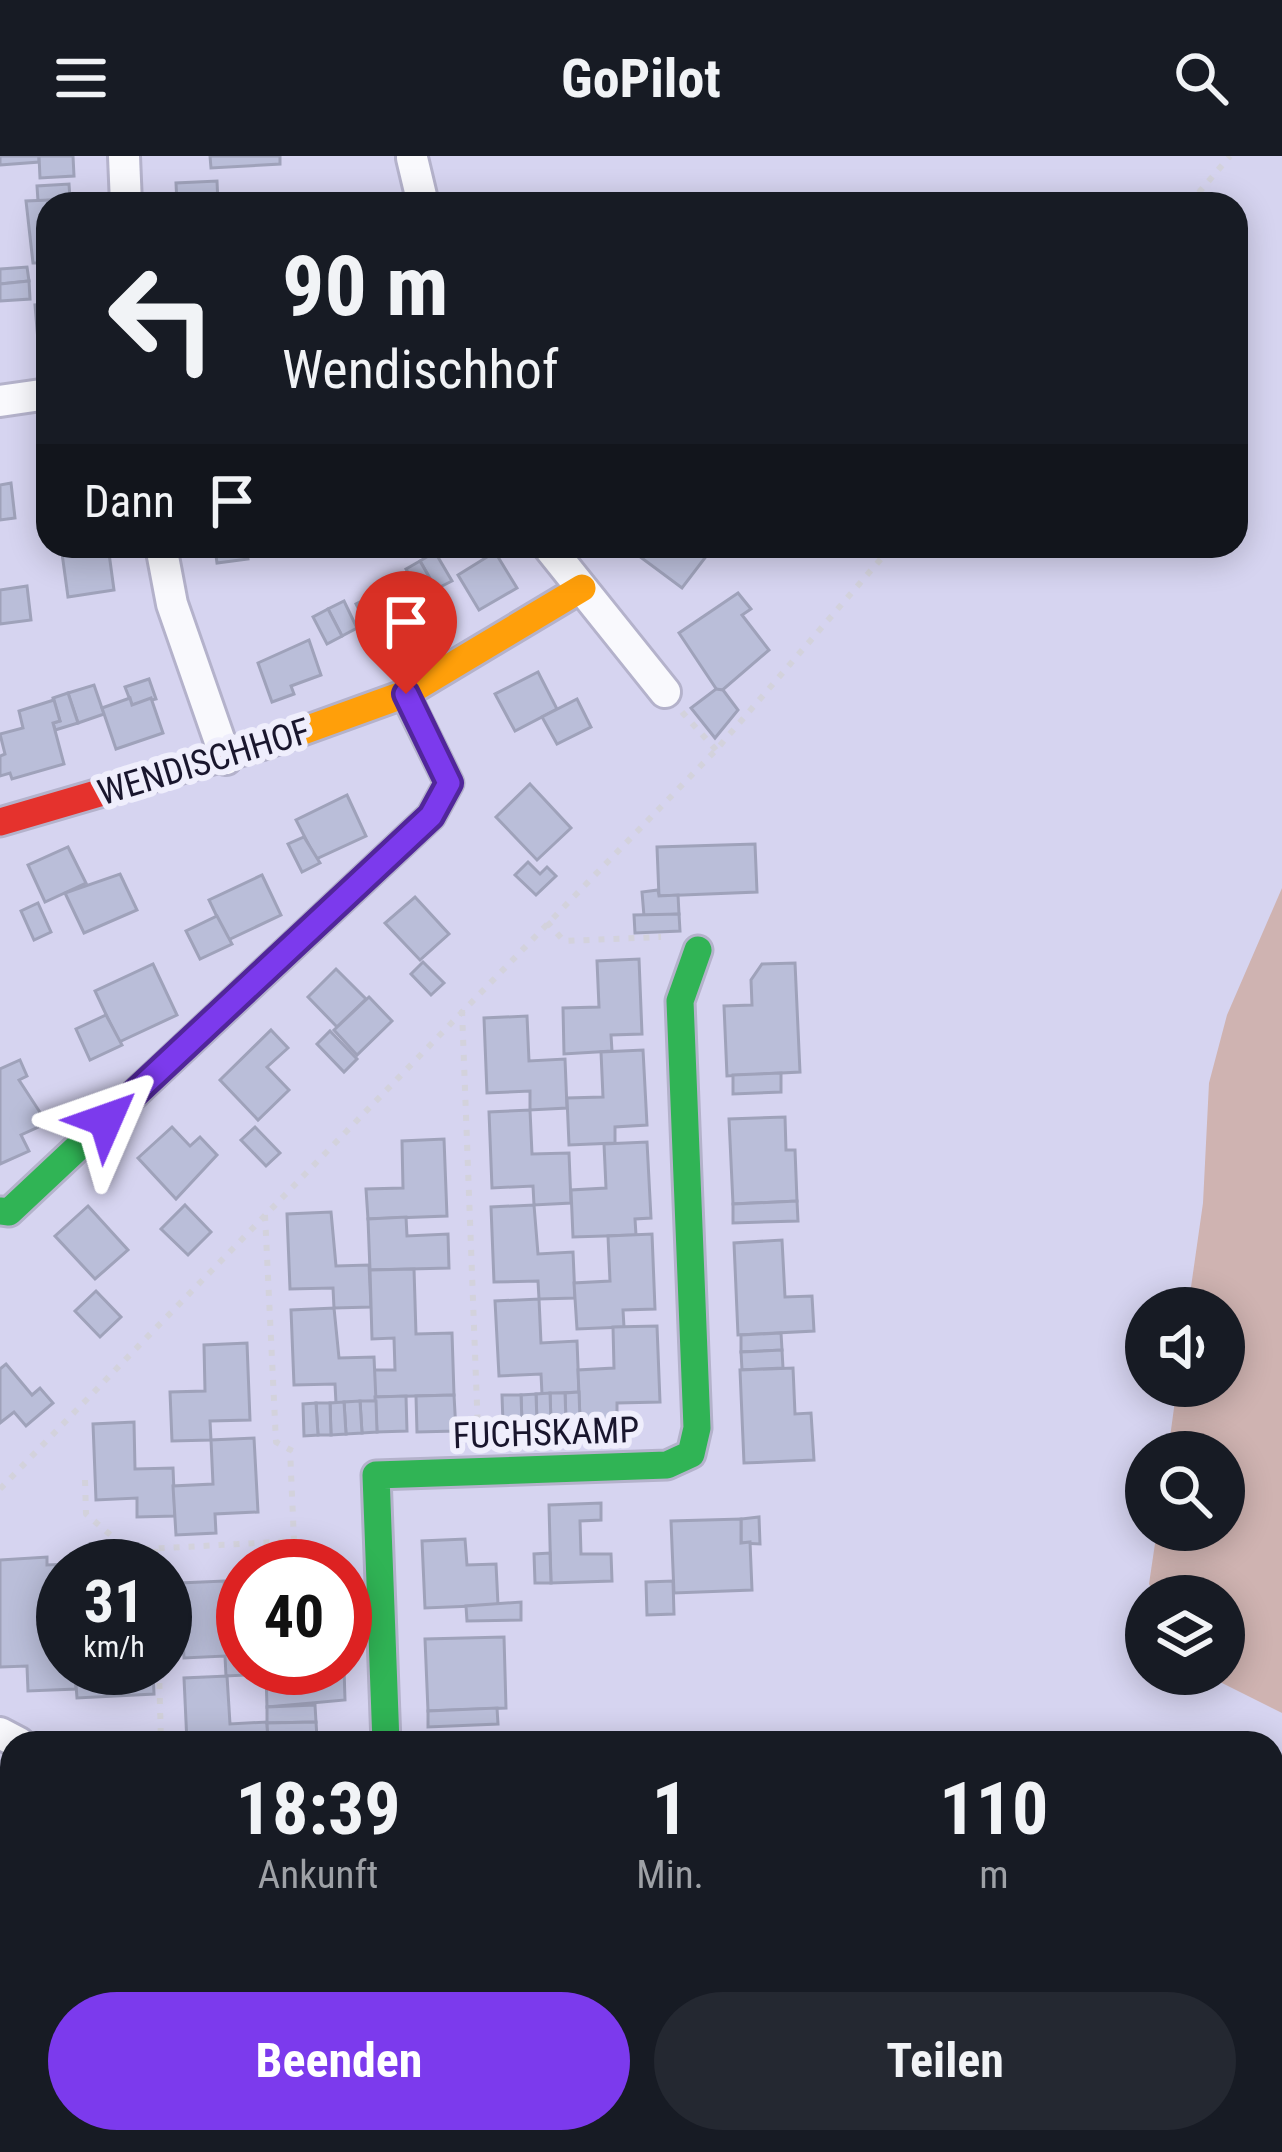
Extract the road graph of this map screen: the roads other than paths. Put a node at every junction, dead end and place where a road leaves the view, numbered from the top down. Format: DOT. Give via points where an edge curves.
graph roads {
  1 [pos="124,156"];
  2 [pos="412,158"];
  3 [pos="126,192"];
  4 [pos="420,192"];
  5 [pos="36,396"];
  6 [pos="0,400"];
  7 [pos="163,558"];
  8 [pos="557,558"];
  9 [pos="581,588"];
  10 [pos="664,692"];
  11 [pos="406,694"];
  12 [pos="226,759"];
  13 [pos="0,823"];
  14 [pos="698,950"];
  15 [pos="0,1211"];
  16 [pos="386,1731"];
  1 -- 3 [label="street"];
  2 -- 4 [label="street"];
  5 -- 6 [label="street"];
  7 -- 12 [label="street"];
  8 -- 9 [label="street"];
  9 -- 10 [label="street"];
  9 -- 11 [label="street, WENDISCHHOF"];
  11 -- 12 [label="street, WENDISCHHOF"];
  11 -- 15 [label="street" via="449,783 431,816 9,1212"];
  12 -- 13 [label="street, WENDISCHHOF"];
  14 -- 16 [label="street, FUCHSKAMP" via="680,1001 698,1428 691,1454 667,1465 376,1475"];
}
